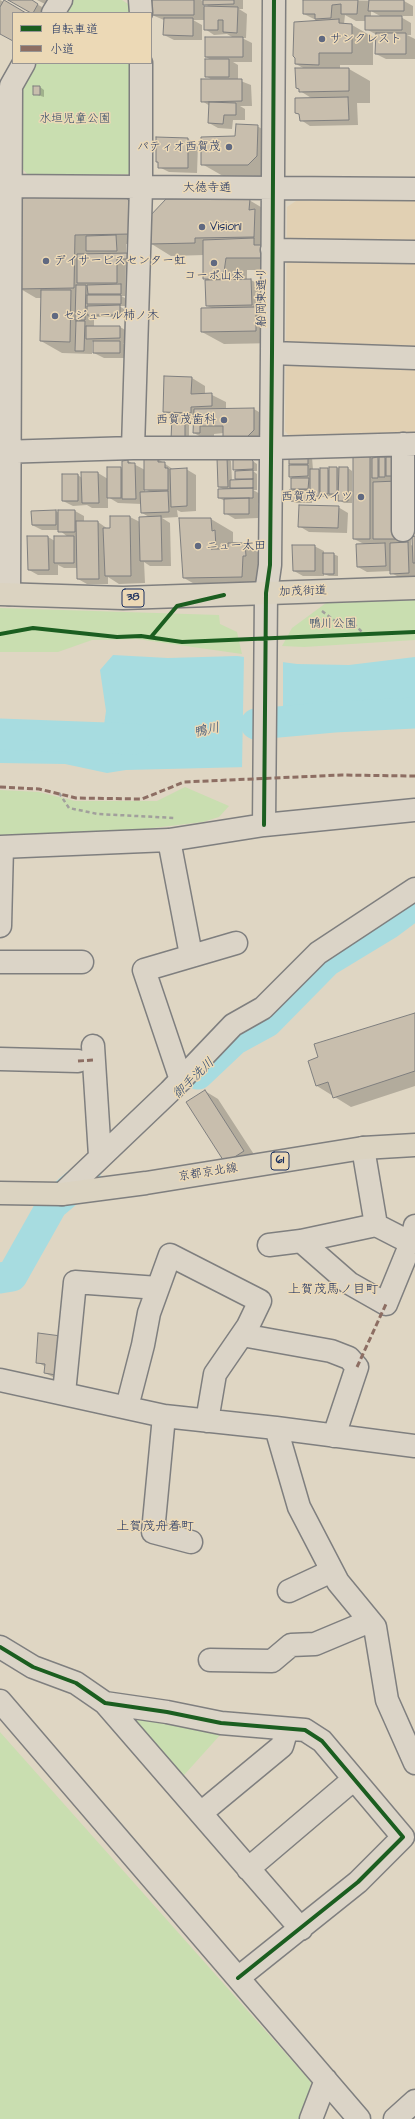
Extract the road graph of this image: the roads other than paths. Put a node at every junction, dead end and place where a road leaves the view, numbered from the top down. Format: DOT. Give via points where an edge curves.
graph roads {
  1 [pos="61,0"];
  2 [pos="140,0"];
  3 [pos="274,0"];
  4 [pos="55,12"];
  5 [pos="141,12"];
  6 [pos="23,64"];
  7 [pos="141,64"];
  8 [pos="5,82"];
  9 [pos="6,185"];
  10 [pos="141,188"];
  11 [pos="272,188"];
  12 [pos="415,189"];
  13 [pos="272,250"];
  14 [pos="415,252"];
  15 [pos="272,353"];
  16 [pos="415,358"];
  17 [pos="409,444"];
  18 [pos="133,448"];
  19 [pos="271,448"];
  20 [pos="5,452"];
  21 [pos="402,530"];
  22 [pos="415,588"];
  23 [pos="266,593"];
  24 [pos="4,594"];
  25 [pos="415,810"];
  26 [pos="264,825"];
  27 [pos="169,840"];
  28 [pos="1,847"];
  29 [pos="415,889"];
  30 [pos="0,926"];
  31 [pos="236,943"];
  32 [pos="191,955"];
  33 [pos="0,962"];
  34 [pos="82,962"];
  35 [pos="0,1059"];
  36 [pos="181,1080"];
  37 [pos="415,1145"];
  38 [pos="363,1148"];
  39 [pos="100,1156"];
  40 [pos="0,1193"];
  41 [pos="62,1194"];
  42 [pos="376,1225"];
  43 [pos="413,1234"];
  44 [pos="301,1241"];
  45 [pos="269,1245"];
  46 [pos="158,1288"];
  47 [pos="242,1334"];
  48 [pos="0,1380"];
  49 [pos="64,1393"];
  50 [pos="127,1408"];
  51 [pos="164,1416"];
  52 [pos="207,1421"];
  53 [pos="276,1428"];
  54 [pos="334,1436"];
  55 [pos="415,1446"];
  56 [pos="191,1542"];
  57 [pos="332,1571"];
  58 [pos="289,1591"];
  59 [pos="370,1621"];
  60 [pos="0,1647"];
  61 [pos="210,1660"];
  62 [pos="0,1701"];
  63 [pos="105,1703"];
  64 [pos="287,1729"];
  65 [pos="415,1763"];
  66 [pos="354,1779"];
  67 [pos="201,1813"];
  68 [pos="248,1869"];
  69 [pos="301,1929"];
  70 [pos="238,1978"];
  71 [pos="326,2080"];
  72 [pos="415,2101"];
  73 [pos="310,2119"];
  74 [pos="359,2119"];
  75 [pos="394,2119"];
  1 -- 4 [label="street"];
  2 -- 5 [label="street"];
  3 -- 11 [label="street, 船岡東通り"];
  6 -- 8 [label="street"];
  7 -- 10 [label="street"];
  8 -- 9 [label="street"];
  9 -- 10 [label="street, 大徳寺通"];
  9 -- 20 [label="street"];
  10 -- 11 [label="street, 大徳寺通"];
  10 -- 18 [label="street"];
  11 -- 12 [label="street, 大徳寺通"];
  11 -- 13 [label="street, 船岡東通り"];
  13 -- 14 [label="street"];
  13 -- 15 [label="street, 船岡東通り"];
  15 -- 16 [label="street"];
  15 -- 19 [label="street, 船岡東通り"];
  17 -- 19 [label="street"];
  17 -- 21 [label="street"];
  18 -- 19 [label="street"];
  18 -- 20 [label="street"];
  19 -- 23 [label="street, 船岡東通り" via="270,565"];
  20 -- 24 [label="street"];
  22 -- 23 [label="main road, 加茂街道 / 38"];
  23 -- 24 [label="main road, 加茂街道 / 38" via="123,598"];
  23 -- 26 [label="street, 船岡東通り"];
  25 -- 26 [label="street"];
  26 -- 27 [label="street"];
  27 -- 28 [label="street"];
  27 -- 32 [label="street"];
  28 -- 30 [label="street"];
  29 -- 36 [label="street" via="318,954 263,1008 233,1025"];
  31 -- 32 [label="street"];
  32 -- 36 [label="street" via="144,970"];
  33 -- 34 [label="street"];
  35 -- 39 [label="street" via="85,1053"];
  36 -- 39 [label="street"];
  37 -- 38 [label="main road, 京都京北線 / 61"];
  38 -- 41 [label="main road, 京都京北線 / 61"];
  38 -- 42 [label="street"];
  39 -- 41 [label="street"];
  40 -- 41 [label="main road, 京都京北線 / 61"];
  42 -- 43 [label="street"];
  42 -- 44 [label="street"];
  43 -- 44 [label="street" via="386,1304 350,1283"];
  44 -- 45 [label="street"];
  46 -- 47 [label="street" via="170,1255 260,1301"];
  46 -- 49 [label="street" via="76,1282"];
  46 -- 50 [label="street" via="148,1313 143,1345"];
  47 -- 52 [label="street" via="215,1374"];
  47 -- 54 [label="street" via="331,1351 349,1358 357,1367"];
  48 -- 49 [label="street"];
  49 -- 50 [label="street"];
  50 -- 51 [label="street"];
  51 -- 52 [label="street"];
  51 -- 56 [label="street" via="152,1532"];
  52 -- 53 [label="street"];
  53 -- 54 [label="street"];
  53 -- 57 [label="street" via="299,1507"];
  54 -- 55 [label="street"];
  57 -- 58 [label="street"];
  57 -- 59 [label="street"];
  59 -- 61 [label="street" via="315,1644 291,1645 272,1661"];
  59 -- 65 [label="street" via="375,1627 387,1700"];
  60 -- 63 [label="street" via="33,1667 76,1683"];
  62 -- 70 [label="street"];
  63 -- 64 [label="street" via="221,1723"];
  63 -- 67 [label="street"];
  64 -- 66 [label="street" via="305,1730 322,1741"];
  64 -- 67 [label="street" via="282,1746"];
  66 -- 68 [label="street"];
  66 -- 69 [label="street" via="403,1837 358,1882"];
  67 -- 68 [label="street"];
  68 -- 69 [label="street"];
  69 -- 70 [label="street"];
  70 -- 71 [label="street"];
  71 -- 73 [label="street"];
  71 -- 74 [label="street"];
  72 -- 75 [label="street"];
}
